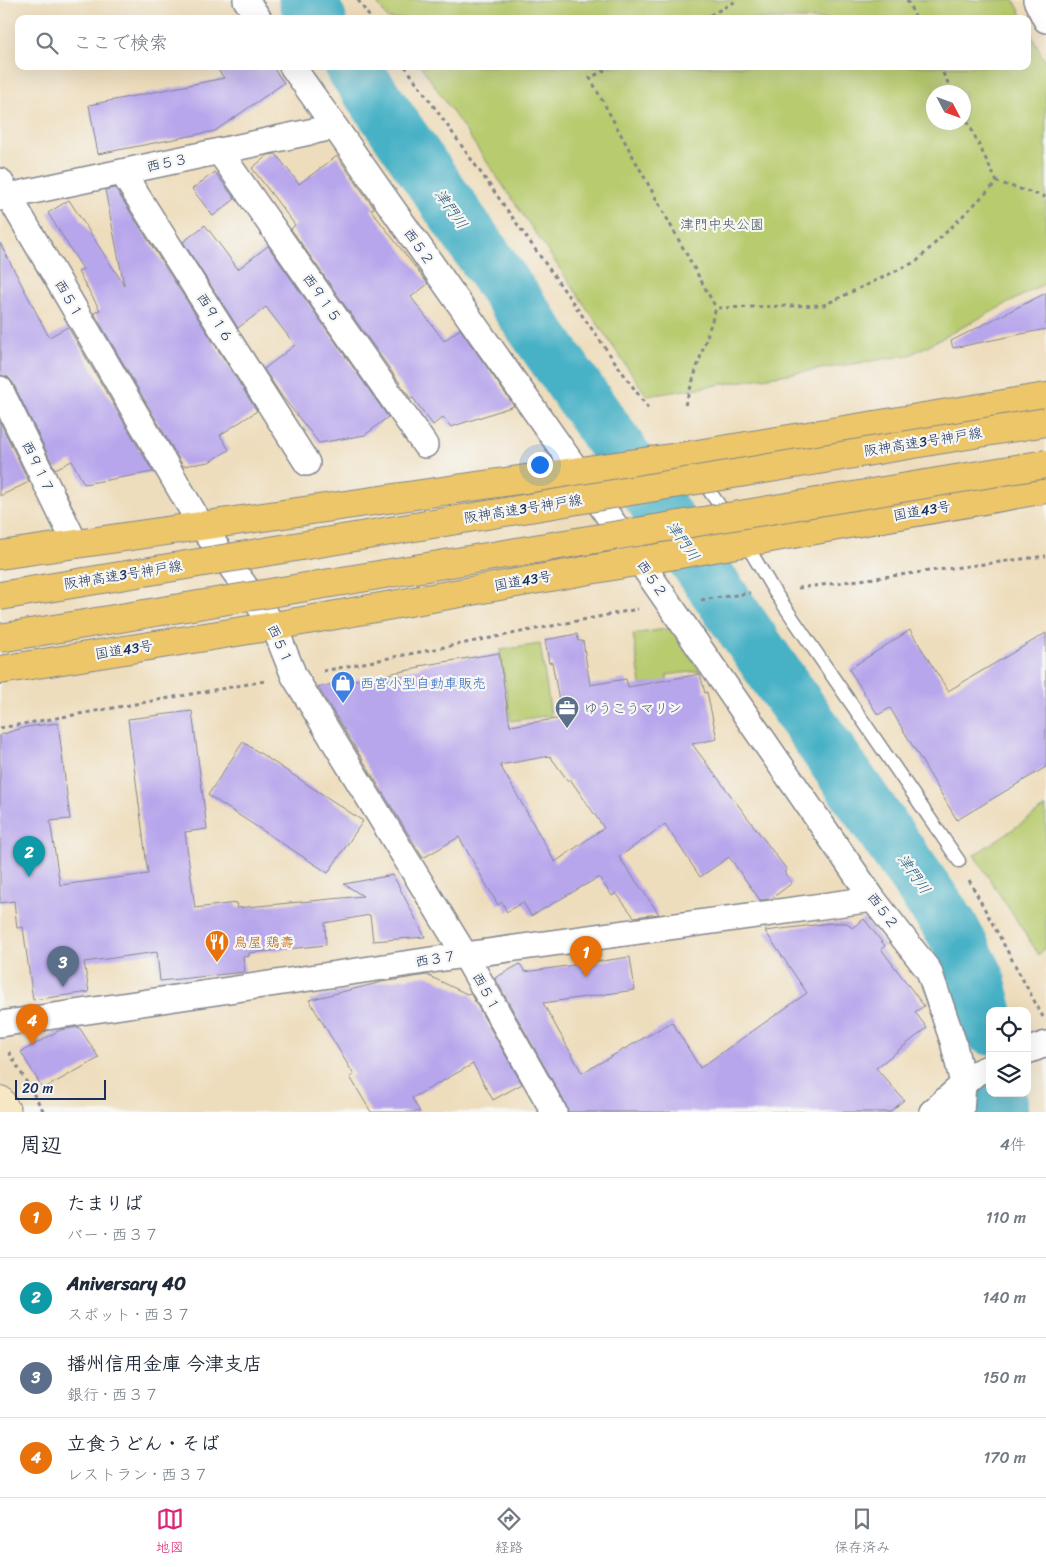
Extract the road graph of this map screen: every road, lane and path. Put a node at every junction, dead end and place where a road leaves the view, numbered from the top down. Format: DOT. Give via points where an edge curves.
graph roads {
  1 [pos="246,0"];
  2 [pos="358,0"];
  3 [pos="738,0"];
  4 [pos="906,0"];
  5 [pos="1036,0"];
  6 [pos="256,15"];
  7 [pos="368,15"];
  8 [pos="710,15"];
  9 [pos="914,15"];
  10 [pos="1046,20"];
  11 [pos="295,70"];
  12 [pos="408,70"];
  13 [pos="605,70"];
  14 [pos="942,70"];
  15 [pos="949,85"];
  16 [pos="333,126"];
  17 [pos="971,128"];
  18 [pos="219,151"];
  19 [pos="122,172"];
  20 [pos="997,182"];
  21 [pos="3,192"];
  22 [pos="1046,197"];
  23 [pos="716,308"];
  24 [pos="0,389"];
  25 [pos="1046,397"];
  26 [pos="685,405"];
  27 [pos="650,411"];
  28 [pos="1046,422"];
  29 [pos="425,445"];
  30 [pos="676,457"];
  31 [pos="307,463"];
  32 [pos="1046,464"];
  33 [pos="585,471"];
  34 [pos="1046,489"];
  35 [pos="202,527"];
  36 [pos="738,544"];
  37 [pos="76,545"];
  38 [pos="0,555"];
  39 [pos="1046,556"];
  40 [pos="647,559"];
  41 [pos="774,591"];
  42 [pos="0,596"];
  43 [pos="677,602"];
  44 [pos="274,626"];
  45 [pos="0,638"];
  46 [pos="0,670"];
  47 [pos="294,676"];
  48 [pos="0,728"];
  49 [pos="959,861"];
  50 [pos="873,899"];
  51 [pos="465,954"];
  52 [pos="2,1034"];
  53 [pos="1037,1042"];
  54 [pos="976,1075"];
  55 [pos="0,1100"];
  56 [pos="7,1112"];
  57 [pos="44,1112"];
  58 [pos="554,1112"];
  59 [pos="932,1112"];
  60 [pos="961,1112"];
  1 -- 6 [label="street"];
  2 -- 7 [label="path"];
  3 -- 8 [label="path"];
  4 -- 9 [label="path"];
  5 -- 10 [label="street"];
  11 -- 16 [label="street, 西５２"];
  12 -- 27 [label="path"];
  13 -- 23 [label="path" via="590,78"];
  14 -- 15 [label="path"];
  16 -- 18 [label="street, 西５３"];
  16 -- 33 [label="street, 西５２"];
  17 -- 20 [label="path"];
  18 -- 19 [label="street, 西５３"];
  18 -- 29 [label="street, 西９１５"];
  19 -- 21 [label="street, 西５３"];
  19 -- 31 [label="street, 西９１６"];
  20 -- 22 [label="path"];
  20 -- 23 [label="path" via="917,261 824,305"];
  21 -- 35 [label="street, 西５１"];
  23 -- 26 [label="path"];
  24 -- 37 [label="street, 西９１７"];
  25 -- 30 [label="highway"];
  28 -- 42 [label="highway, 阪神高速3号神戸線, bridge"];
  30 -- 33 [label="highway"];
  30 -- 36 [label="lane"];
  32 -- 45 [label="highway, bridge"];
  33 -- 35 [label="highway"];
  33 -- 40 [label="street, 西５２"];
  34 -- 36 [label="highway, 国道43号"];
  35 -- 37 [label="highway"];
  35 -- 44 [label="street, 西５１"];
  36 -- 40 [label="highway, 国道43号"];
  36 -- 41 [label="lane"];
  37 -- 38 [label="highway"];
  39 -- 41 [label="path"];
  40 -- 43 [label="street, 西５２"];
  40 -- 44 [label="highway, 国道43号"];
  41 -- 43 [label="path"];
  41 -- 49 [label="lane"];
  43 -- 47 [label="path"];
  43 -- 50 [label="street, 西５２"];
  44 -- 46 [label="highway, 国道43号"];
  44 -- 47 [label="street, 西５１"];
  47 -- 48 [label="path"];
  47 -- 51 [label="street, 西５１"];
  49 -- 53 [label="path" via="1043,1014"];
  50 -- 51 [label="street, 西３７"];
  50 -- 54 [label="street, 西５２" via="929,971 953,1041"];
  51 -- 52 [label="street, 西３７"];
  51 -- 58 [label="street, 西５１"];
  52 -- 57 [label="path"];
  54 -- 59 [label="street"];
  54 -- 60 [label="street, 西５２"];
  55 -- 56 [label="street"];
}
